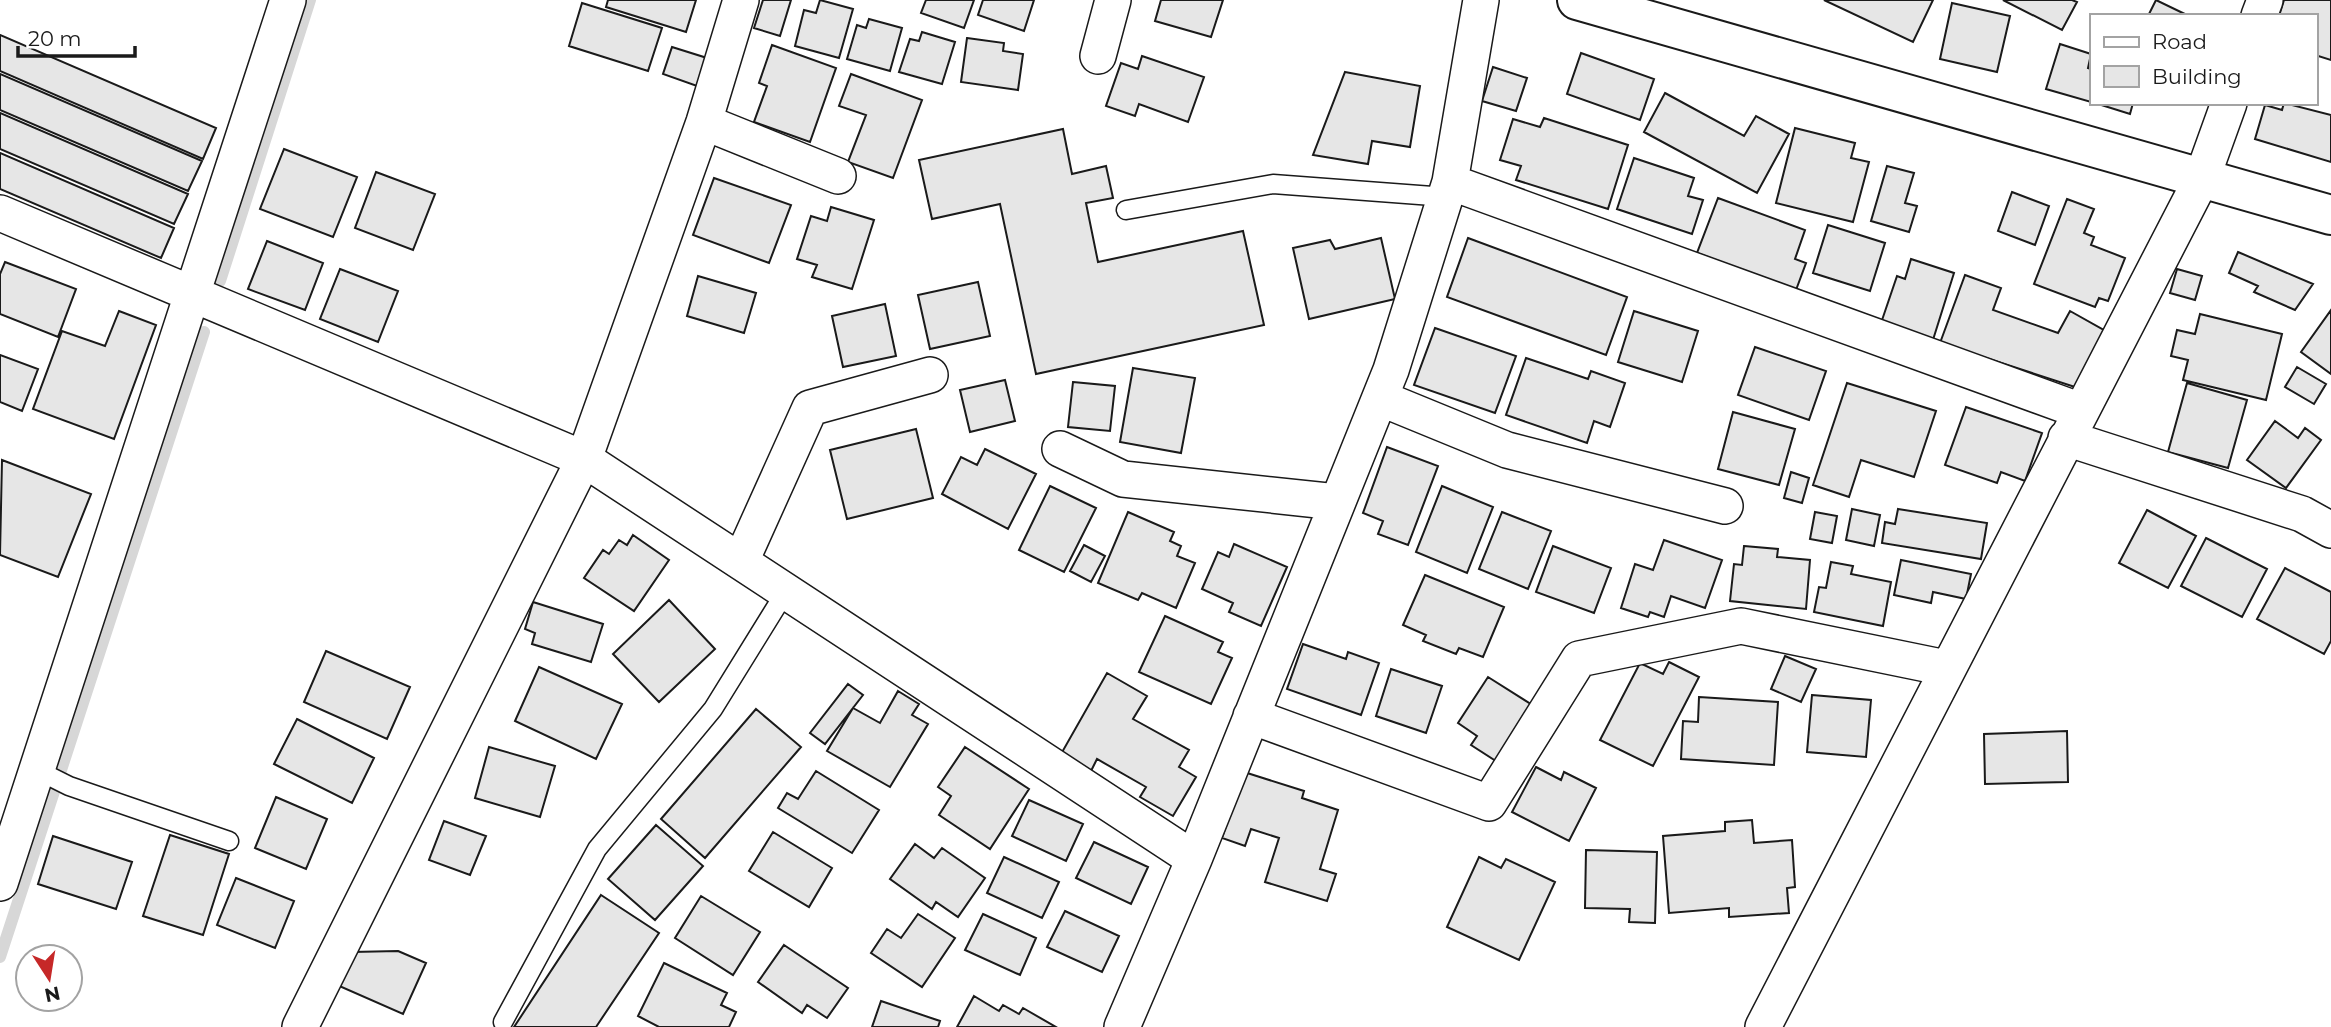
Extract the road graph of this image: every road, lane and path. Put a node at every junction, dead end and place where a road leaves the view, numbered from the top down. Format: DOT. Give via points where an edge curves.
graph roads {
  1 [pos="288,0"];
  2 [pos="741,0"];
  3 [pos="1113,0"];
  4 [pos="1481,0"];
  5 [pos="1577,0"];
  6 [pos="1098,56"];
  7 [pos="2228,105"];
  8 [pos="704,122"];
  9 [pos="838,176"];
  10 [pos="2202,178"];
  11 [pos="1448,190"];
  12 [pos="1126,210"];
  13 [pos="0,213"];
  14 [pos="2331,215"];
  15 [pos="193,296"];
  16 [pos="930,376"];
  17 [pos="1380,398"];
  18 [pos="2073,425"];
  19 [pos="1059,449"];
  20 [pos="584,459"];
  21 [pos="1338,502"];
  22 [pos="1725,506"];
  23 [pos="2331,530"];
  24 [pos="741,561"];
  25 [pos="786,591"];
  26 [pos="1946,668"];
  27 [pos="1251,716"];
  28 [pos="40,772"];
  29 [pos="229,841"];
  30 [pos="1194,859"];
  31 [pos="0,883"];
  32 [pos="503,1022"];
  33 [pos="300,1027"];
  34 [pos="1122,1027"];
  35 [pos="1763,1027"];
  1 -- 15 [label="street"];
  2 -- 8 [label="street"];
  3 -- 6 [label="street"];
  4 -- 11 [label="street"];
  5 -- 10 [label="street"];
  7 -- 10 [label="street"];
  8 -- 9 [label="street"];
  8 -- 20 [label="street"];
  10 -- 14 [label="street"];
  10 -- 18 [label="street"];
  11 -- 12 [label="lane" via="1273,184"];
  11 -- 17 [label="street"];
  11 -- 18 [label="street"];
  13 -- 15 [label="street"];
  15 -- 20 [label="street"];
  15 -- 28 [label="street"];
  16 -- 24 [label="street" via="810,408"];
  17 -- 21 [label="street"];
  17 -- 22 [label="street" via="1507,450"];
  18 -- 23 [label="street" via="2302,514"];
  18 -- 26 [label="street"];
  19 -- 21 [label="street" via="1123,479"];
  20 -- 24 [label="street"];
  20 -- 33 [label="street"];
  21 -- 27 [label="street"];
  24 -- 25 [label="street"];
  25 -- 30 [label="street"];
  25 -- 32 [label="lane" via="713,709 597,849"];
  26 -- 27 [label="street" via="1741,626 1580,659 1489,803"];
  26 -- 35 [label="street"];
  27 -- 30 [label="street"];
  28 -- 29 [label="lane"];
  28 -- 31 [label="street"];
  30 -- 34 [label="street"];
}
